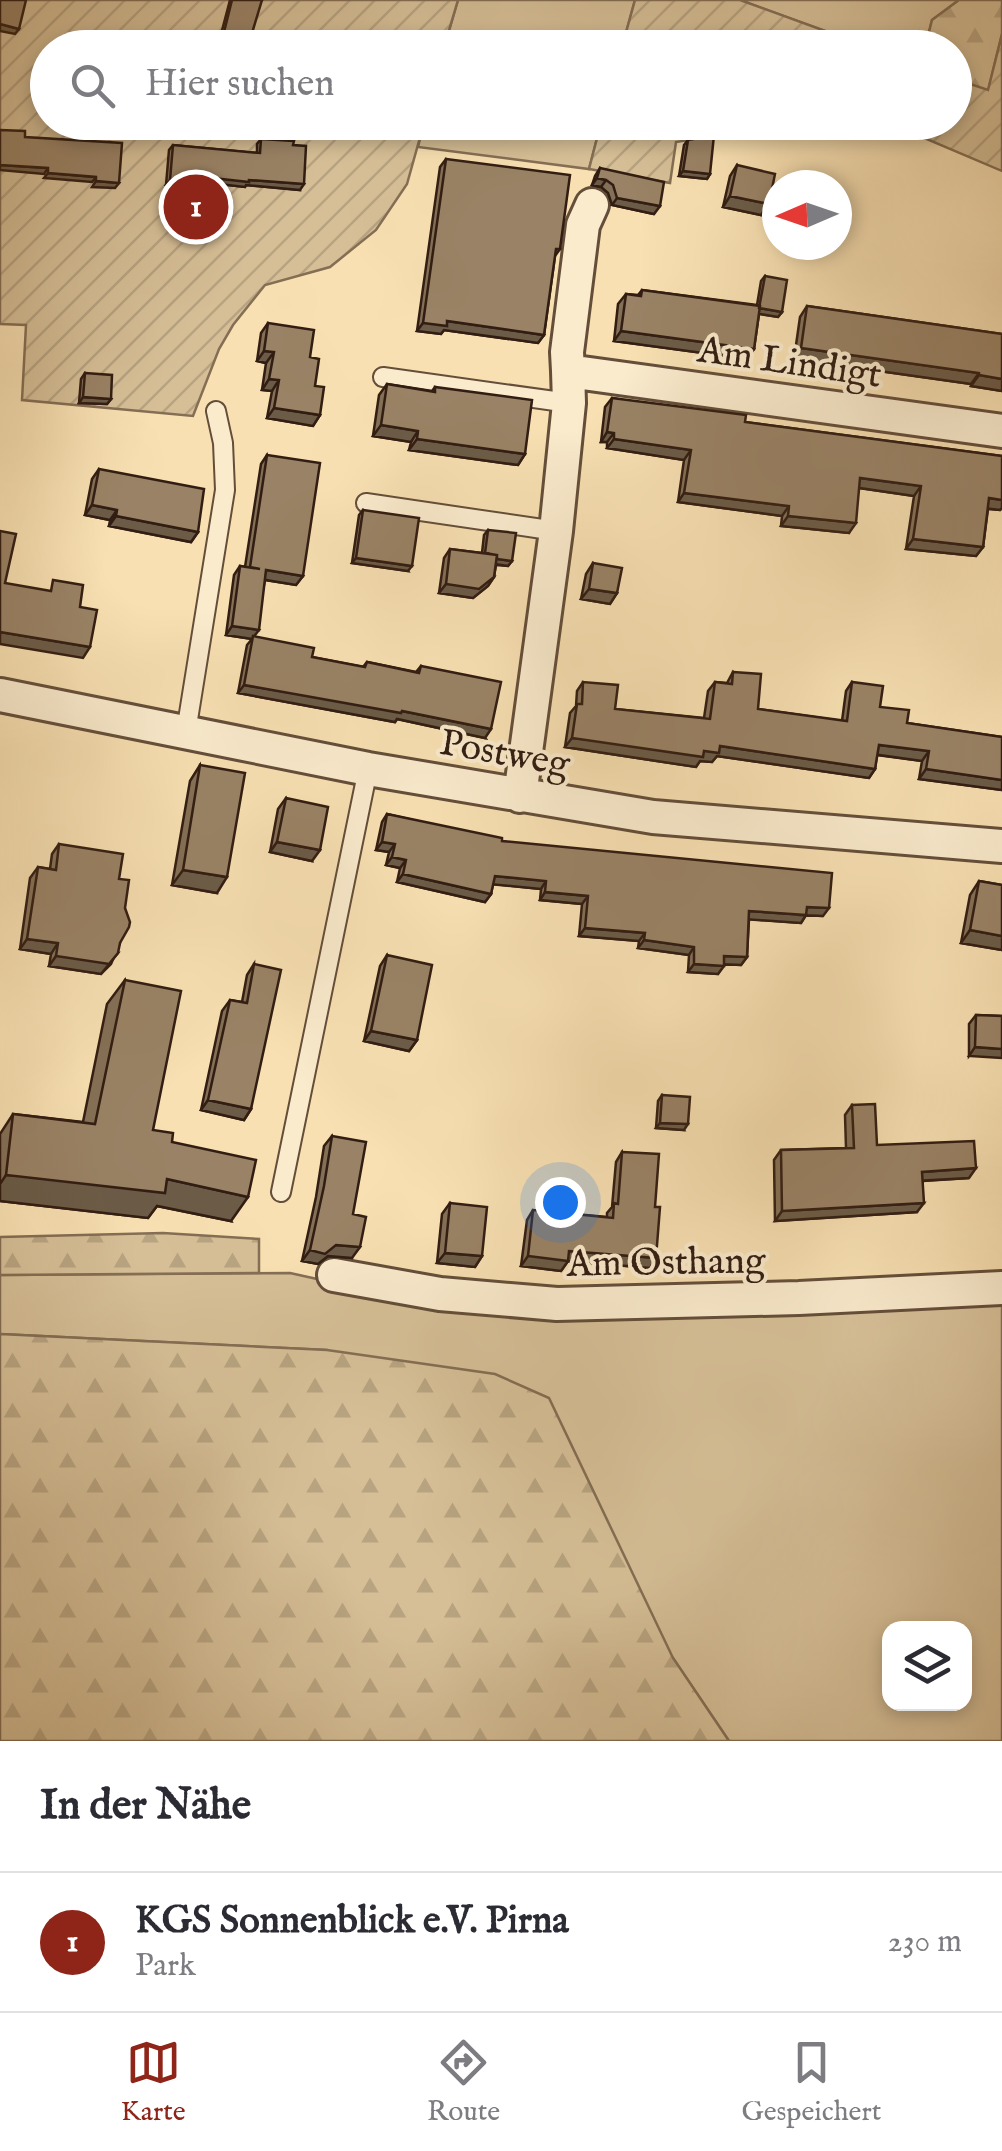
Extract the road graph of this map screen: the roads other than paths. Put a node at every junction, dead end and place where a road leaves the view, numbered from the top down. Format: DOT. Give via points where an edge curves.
graph roads {
  1 [pos="592,205"];
  2 [pos="383,377"];
  3 [pos="568,387"];
  4 [pos="216,411"];
  5 [pos="1002,430"];
  6 [pos="366,503"];
  7 [pos="556,530"];
  8 [pos="0,695"];
  9 [pos="186,732"];
  10 [pos="368,769"];
  11 [pos="520,796"];
  12 [pos="1002,846"];
  13 [pos="281,1192"];
  14 [pos="334,1275"];
  15 [pos="1002,1288"];
  1 -- 3 [label="street" via="583,225"];
  2 -- 3 [label="lane"];
  3 -- 5 [label="street, Am Lindigt"];
  3 -- 7 [label="street"];
  4 -- 9 [label="lane" via="224,490"];
  6 -- 7 [label="lane"];
  7 -- 11 [label="street"];
  8 -- 9 [label="street, Postweg"];
  9 -- 10 [label="street, Postweg"];
  10 -- 11 [label="street, Postweg"];
  10 -- 13 [label="lane"];
  11 -- 12 [label="street, Postweg" via="653,817"];
  14 -- 15 [label="street, Am Osthang" via="440,1294 557,1304"];
}
